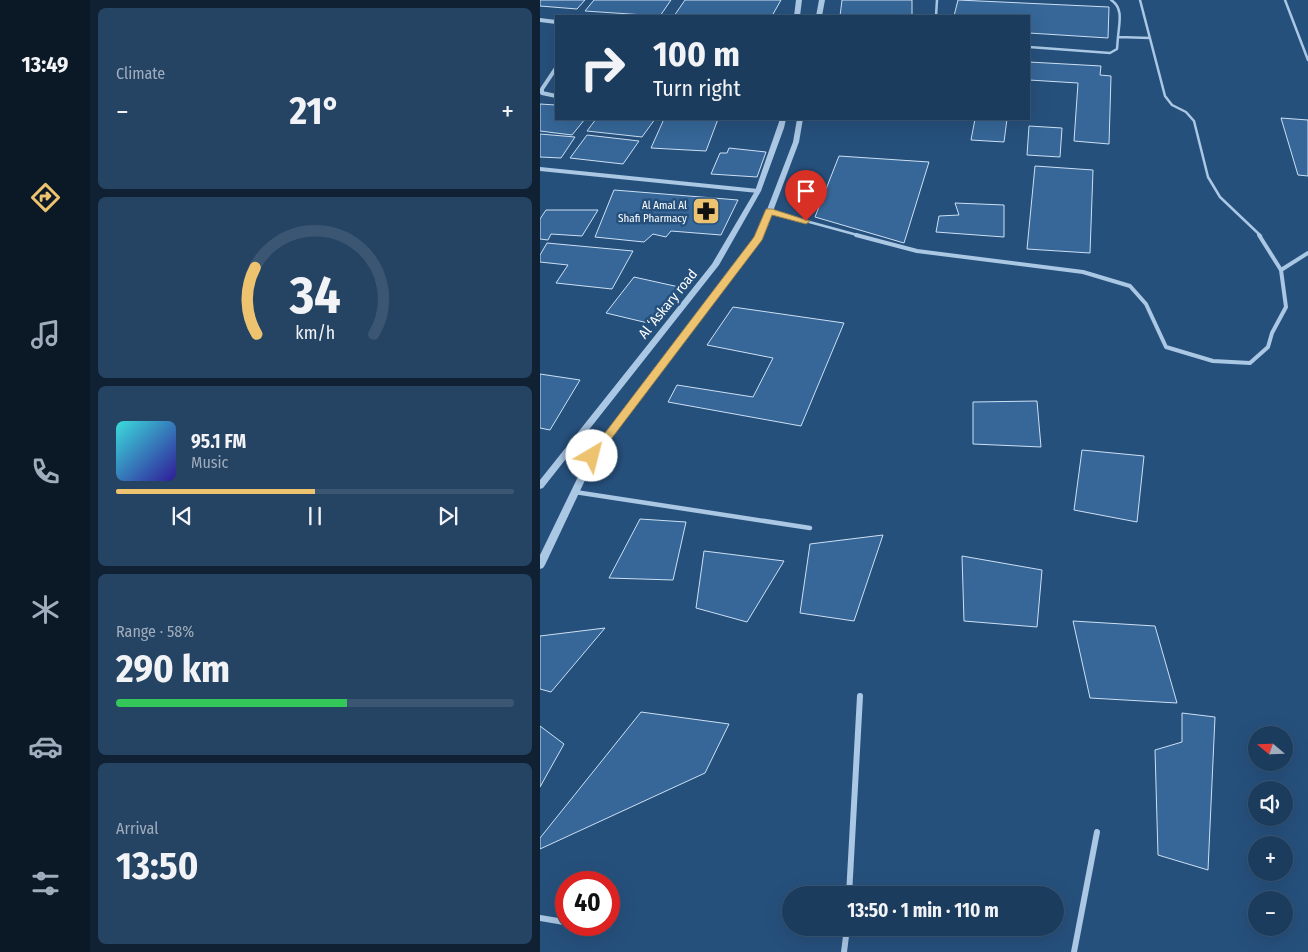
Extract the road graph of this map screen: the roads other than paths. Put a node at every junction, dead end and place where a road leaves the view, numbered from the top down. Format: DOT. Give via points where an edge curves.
graph roads {
  1 [pos="799,0"];
  2 [pos="822,0"];
  3 [pos="937,0"];
  4 [pos="1112,0"];
  5 [pos="1140,0"];
  6 [pos="1284,0"];
  7 [pos="797,15"];
  8 [pos="819,15"];
  9 [pos="936,15"];
  10 [pos="540,20"];
  11 [pos="555,22"];
  12 [pos="1118,37"];
  13 [pos="1150,38"];
  14 [pos="1030,47"];
  15 [pos="1308,60"];
  16 [pos="555,70"];
  17 [pos="555,96"];
  18 [pos="783,120"];
  19 [pos="800,120"];
  20 [pos="540,169"];
  21 [pos="758,191"];
  22 [pos="769,211"];
  23 [pos="1308,253"];
  24 [pos="1282,270"];
  25 [pos="541,483"];
  26 [pos="575,492"];
  27 [pos="810,528"];
  28 [pos="540,565"];
  29 [pos="860,696"];
  30 [pos="1097,832"];
  31 [pos="849,886"];
  32 [pos="540,918"];
  33 [pos="555,920"];
  34 [pos="846,936"];
  35 [pos="844,952"];
  36 [pos="1074,952"];
  1 -- 7 [label="street"];
  2 -- 8 [label="street"];
  3 -- 9 [label="lane"];
  4 -- 12 [label="lane" via="1120,8"];
  5 -- 13 [label="lane"];
  6 -- 15 [label="lane"];
  10 -- 11 [label="street"];
  12 -- 13 [label="lane"];
  12 -- 14 [label="lane" via="1117,49 1110,53"];
  13 -- 24 [label="lane" via="1165,96 1194,121 1208,177 1220,197 1261,236"];
  16 -- 17 [label="street" via="542,89 542,93"];
  18 -- 21 [label="street, Al ‘Askary road"];
  19 -- 22 [label="street" via="796,142"];
  20 -- 21 [label="street"];
  21 -- 25 [label="street, Al ‘Askary road" via="715,265"];
  22 -- 24 [label="lane" via="917,251 1083,272 1130,286 1146,304 1166,346 1213,361 1250,363 1268,347 1286,307"];
  22 -- 26 [label="street" via="759,238 592,456"];
  23 -- 24 [label="lane"];
  26 -- 27 [label="street"];
  26 -- 28 [label="street"];
  29 -- 31 [label="street"];
  30 -- 36 [label="street"];
  32 -- 33 [label="street"];
  34 -- 35 [label="street"];
}
